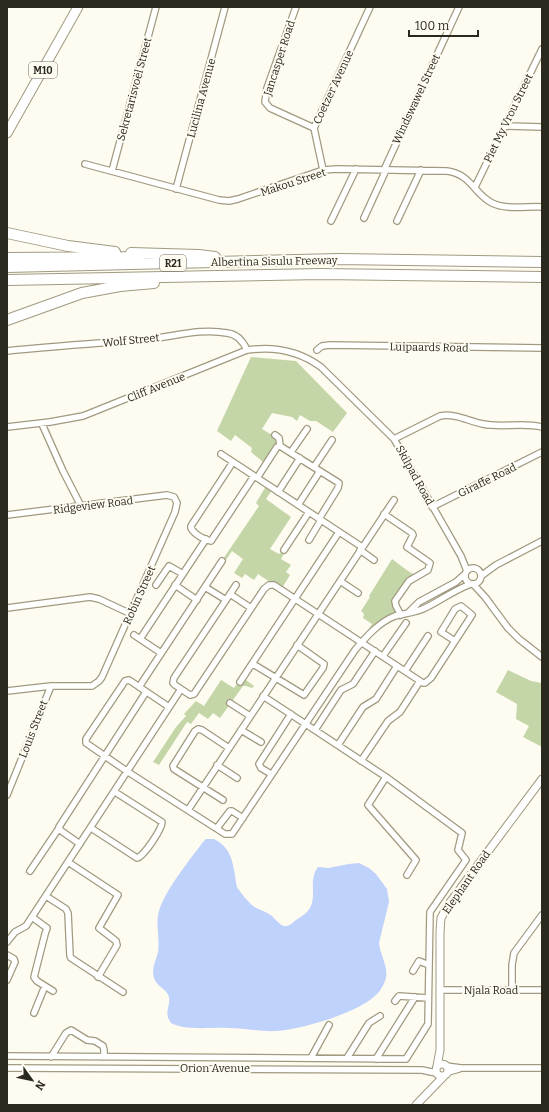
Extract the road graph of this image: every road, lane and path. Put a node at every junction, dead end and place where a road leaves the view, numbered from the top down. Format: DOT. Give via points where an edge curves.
graph roads {
  1 [pos="78,7"];
  2 [pos="156,7"];
  3 [pos="225,7"];
  4 [pos="296,7"];
  5 [pos="370,7"];
  6 [pos="459,7"];
  7 [pos="542,49"];
  8 [pos="504,126"];
  9 [pos="542,127"];
  10 [pos="314,128"];
  11 [pos="7,133"];
  12 [pos="85,164"];
  13 [pos="356,169"];
  14 [pos="323,170"];
  15 [pos="385,170"];
  16 [pos="421,170"];
  17 [pos="112,172"];
  18 [pos="475,187"];
  19 [pos="176,189"];
  20 [pos="542,206"];
  21 [pos="364,218"];
  22 [pos="331,221"];
  23 [pos="397,221"];
  24 [pos="7,233"];
  25 [pos="216,257"];
  26 [pos="7,258"];
  27 [pos="339,259"];
  28 [pos="542,262"];
  29 [pos="7,267"];
  30 [pos="221,276"];
  31 [pos="542,277"];
  32 [pos="7,280"];
  33 [pos="7,320"];
  34 [pos="542,348"];
  35 [pos="247,350"];
  36 [pos="317,350"];
  37 [pos="7,351"];
  38 [pos="302,355"];
  39 [pos="42,424"];
  40 [pos="542,426"];
  41 [pos="7,427"];
  42 [pos="307,429"];
  43 [pos="275,435"];
  44 [pos="394,438"];
  45 [pos="332,440"];
  46 [pos="280,446"];
  47 [pos="292,452"];
  48 [pos="542,452"];
  49 [pos="221,454"];
  50 [pos="300,458"];
  51 [pos="233,462"];
  52 [pos="314,467"];
  53 [pos="320,471"];
  54 [pos="255,477"];
  55 [pos="278,492"];
  56 [pos="177,500"];
  57 [pos="394,500"];
  58 [pos="298,505"];
  59 [pos="81,506"];
  60 [pos="432,507"];
  61 [pos="309,512"];
  62 [pos="384,514"];
  63 [pos="7,515"];
  64 [pos="320,519"];
  65 [pos="339,532"];
  66 [pos="206,539"];
  67 [pos="309,540"];
  68 [pos="542,541"];
  69 [pos="361,549"];
  70 [pos="284,550"];
  71 [pos="461,556"];
  72 [pos="374,560"];
  73 [pos="222,561"];
  74 [pos="466,572"];
  75 [pos="183,574"];
  76 [pos="478,574"];
  77 [pos="340,581"];
  78 [pos="472,584"];
  79 [pos="156,585"];
  80 [pos="175,585"];
  81 [pos="236,585"];
  82 [pos="205,587"];
  83 [pos="358,593"];
  84 [pos="230,594"];
  85 [pos="485,597"];
  86 [pos="295,599"];
  87 [pos="197,600"];
  88 [pos="226,600"];
  89 [pos="7,608"];
  90 [pos="251,608"];
  91 [pos="409,612"];
  92 [pos="131,614"];
  93 [pos="318,614"];
  94 [pos="401,615"];
  95 [pos="406,623"];
  96 [pos="134,635"];
  97 [pos="428,636"];
  98 [pos="140,640"];
  99 [pos="362,642"];
  100 [pos="455,642"];
  101 [pos="297,645"];
  102 [pos="374,651"];
  103 [pos="162,653"];
  104 [pos="383,656"];
  105 [pos="542,657"];
  106 [pos="253,664"];
  107 [pos="398,666"];
  108 [pos="405,671"];
  109 [pos="276,677"];
  110 [pos="420,681"];
  111 [pos="240,682"];
  112 [pos="51,686"];
  113 [pos="139,687"];
  114 [pos="181,689"];
  115 [pos="7,691"];
  116 [pos="146,692"];
  117 [pos="263,696"];
  118 [pos="230,703"];
  119 [pos="169,707"];
  120 [pos="291,714"];
  121 [pos="250,716"];
  122 [pos="306,724"];
  123 [pos="241,730"];
  124 [pos="315,730"];
  125 [pos="261,742"];
  126 [pos="338,745"];
  127 [pos="229,748"];
  128 [pos="105,757"];
  129 [pos="361,761"];
  130 [pos="217,766"];
  131 [pos="128,772"];
  132 [pos="271,774"];
  133 [pos="386,777"];
  134 [pos="237,778"];
  135 [pos="542,779"];
  136 [pos="203,787"];
  137 [pos="115,792"];
  138 [pos="7,795"];
  139 [pos="223,800"];
  140 [pos="188,810"];
  141 [pos="243,818"];
  142 [pos="59,828"];
  143 [pos="91,828"];
  144 [pos="217,828"];
  145 [pos="80,844"];
  146 [pos="68,862"];
  147 [pos="30,871"];
  148 [pos="407,875"];
  149 [pos="46,896"];
  150 [pos="542,915"];
  151 [pos="32,916"];
  152 [pos="7,942"];
  153 [pos="7,955"];
  154 [pos="429,965"];
  155 [pos="413,971"];
  156 [pos="98,976"];
  157 [pos="7,980"];
  158 [pos="45,986"];
  159 [pos="440,990"];
  160 [pos="512,990"];
  161 [pos="542,990"];
  162 [pos="53,991"];
  163 [pos="123,992"];
  164 [pos="415,997"];
  165 [pos="428,998"];
  166 [pos="395,1001"];
  167 [pos="34,1013"];
  168 [pos="380,1016"];
  169 [pos="330,1025"];
  170 [pos="7,1056"];
  171 [pos="51,1057"];
  172 [pos="104,1057"];
  173 [pos="311,1058"];
  174 [pos="347,1058"];
  175 [pos="376,1058"];
  176 [pos="7,1068"];
  177 [pos="542,1068"];
  178 [pos="441,1070"];
  179 [pos="416,1105"];
  1 -- 11 [label="main road, M10"];
  2 -- 17 [label="street, Sekretarisvoël Street"];
  3 -- 19 [label="street, Lucilina Avenue"];
  4 -- 10 [label="street, Jancasper Road" via="264,98 270,108"];
  5 -- 10 [label="street, Coetzer Avenue"];
  6 -- 15 [label="street, Windswawel Street"];
  7 -- 8 [label="street, Piet My Vrou Street"];
  8 -- 9 [label="street"];
  8 -- 18 [label="street, Piet My Vrou Street"];
  10 -- 14 [label="street, Coetzer Avenue"];
  12 -- 17 [label="street, Makou Street"];
  13 -- 14 [label="street, Makou Street"];
  13 -- 15 [label="street, Makou Street"];
  13 -- 22 [label="street"];
  14 -- 19 [label="street, Makou Street" via="233,201"];
  15 -- 16 [label="street, Makou Street"];
  15 -- 21 [label="street, Windswawel Street"];
  16 -- 18 [label="street, Makou Street" via="452,172"];
  16 -- 23 [label="street"];
  17 -- 19 [label="street, Makou Street"];
  18 -- 20 [label="street, Makou Street" via="490,202 498,205"];
  24 -- 25 [label="highway" via="106,251"];
  25 -- 26 [label="highway"];
  25 -- 27 [label="highway"];
  27 -- 28 [label="highway, Albertina Sisulu Freeway / R21"];
  27 -- 29 [label="highway, Albertina Sisulu Freeway / R21"];
  30 -- 31 [label="highway, Albertina Sisulu Freeway / R21" via="321,274"];
  30 -- 32 [label="highway, Albertina Sisulu Freeway / R21"];
  30 -- 33 [label="highway" via="120,286 82,293"];
  34 -- 36 [label="street, Luipaards Road" via="330,345"];
  35 -- 37 [label="street, Wolf Street" via="238,337 220,332 184,333 146,339"];
  35 -- 38 [label="street, Cliff Avenue" via="277,348"];
  35 -- 39 [label="street, Cliff Avenue" via="83,416"];
  38 -- 44 [label="street, Skilpad Road" via="324,370"];
  39 -- 41 [label="street, Cliff Avenue"];
  39 -- 59 [label="street" via="62,471"];
  40 -- 44 [label="street" via="488,425 455,416 440,416"];
  42 -- 47 [label="street"];
  43 -- 46 [label="street" via="279,438"];
  44 -- 60 [label="street, Skilpad Road"];
  45 -- 52 [label="street"];
  46 -- 47 [label="street"];
  46 -- 54 [label="street" via="276,447"];
  47 -- 50 [label="street"];
  48 -- 60 [label="street, Giraffe Road"];
  49 -- 51 [label="street"];
  50 -- 52 [label="street"];
  50 -- 55 [label="street"];
  51 -- 54 [label="street"];
  51 -- 66 [label="street" via="191,526 193,532"];
  52 -- 53 [label="street"];
  53 -- 58 [label="street"];
  53 -- 64 [label="street" via="339,485"];
  54 -- 55 [label="street"];
  54 -- 66 [label="street" via="213,539"];
  55 -- 58 [label="street"];
  56 -- 59 [label="street, Ridgeview Road" via="167,495"];
  56 -- 92 [label="street, Robin Street" via="175,512"];
  57 -- 62 [label="street"];
  58 -- 61 [label="street"];
  59 -- 63 [label="street, Ridgeview Road"];
  60 -- 71 [label="street, Skilpad Road"];
  61 -- 64 [label="street"];
  61 -- 70 [label="street"];
  62 -- 69 [label="street"];
  62 -- 94 [label="street" via="412,533 407,547 430,563 428,570 409,581 395,601"];
  64 -- 65 [label="street"];
  64 -- 67 [label="street"];
  65 -- 69 [label="street"];
  65 -- 86 [label="street"];
  66 -- 75 [label="street"];
  68 -- 76 [label="street"];
  69 -- 72 [label="street"];
  69 -- 77 [label="street"];
  71 -- 74 [label="street, Skilpad Road"];
  71 -- 76 [label="street, Skilpad Road"];
  73 -- 82 [label="street"];
  74 -- 76 [label="street"];
  74 -- 78 [label="street, Skilpad Road" via="467,581"];
  74 -- 91 [label="street" via="456,582 419,602"];
  75 -- 79 [label="street" via="169,566"];
  75 -- 80 [label="street"];
  76 -- 78 [label="street"];
  76 -- 85 [label="street, Skilpad Road"];
  77 -- 83 [label="street"];
  77 -- 93 [label="street"];
  78 -- 85 [label="street, Skilpad Road"];
  78 -- 91 [label="street" via="459,588 425,608"];
  80 -- 87 [label="street"];
  80 -- 98 [label="street"];
  81 -- 84 [label="street"];
  82 -- 87 [label="street"];
  82 -- 88 [label="street"];
  84 -- 88 [label="street"];
  84 -- 90 [label="street"];
  85 -- 105 [label="street, Skilpad Road" via="519,640"];
  86 -- 90 [label="street" via="274,585 269,585"];
  86 -- 93 [label="street"];
  86 -- 106 [label="street"];
  87 -- 103 [label="street"];
  88 -- 114 [label="street" via="174,678 174,683"];
  89 -- 92 [label="street" via="90,597"];
  90 -- 114 [label="street" via="194,694 190,695"];
  91 -- 94 [label="street"];
  92 -- 112 [label="street, Robin Street" via="99,681 92,686"];
  93 -- 99 [label="street"];
  93 -- 101 [label="street"];
  94 -- 99 [label="street" via="380,625"];
  95 -- 104 [label="street"];
  96 -- 98 [label="street"];
  97 -- 108 [label="street"];
  98 -- 103 [label="street"];
  99 -- 102 [label="street"];
  99 -- 122 [label="street"];
  100 -- 100 [label="street" via="472,615 461,606 455,609 441,632"];
  100 -- 110 [label="street" via="431,678 425,683"];
  101 -- 109 [label="street"];
  101 -- 109 [label="street" via="323,662 323,668 304,694"];
  102 -- 104 [label="street"];
  102 -- 124 [label="street" via="353,684 341,690"];
  103 -- 113 [label="street"];
  104 -- 107 [label="street"];
  106 -- 109 [label="street"];
  106 -- 111 [label="street"];
  107 -- 108 [label="street"];
  107 -- 126 [label="street" via="376,699 363,707"];
  108 -- 110 [label="street"];
  109 -- 117 [label="street"];
  110 -- 129 [label="street" via="400,712 388,721"];
  112 -- 115 [label="street"];
  112 -- 138 [label="street, Louis Street"];
  113 -- 116 [label="street"];
  113 -- 128 [label="street" via="129,680 125,681 86,739 87,745"];
  114 -- 119 [label="street"];
  116 -- 119 [label="street"];
  116 -- 128 [label="street"];
  117 -- 120 [label="street"];
  117 -- 121 [label="street"];
  118 -- 121 [label="street"];
  119 -- 131 [label="street"];
  120 -- 122 [label="street"];
  120 -- 132 [label="street" via="259,764"];
  121 -- 123 [label="street"];
  122 -- 124 [label="street"];
  122 -- 132 [label="street"];
  123 -- 125 [label="street"];
  123 -- 127 [label="street"];
  124 -- 126 [label="street"];
  126 -- 129 [label="street"];
  127 -- 130 [label="street"];
  127 -- 136 [label="street" via="202,730 195,731 173,766"];
  128 -- 131 [label="street"];
  128 -- 142 [label="street"];
  129 -- 133 [label="street"];
  130 -- 134 [label="street"];
  130 -- 136 [label="street"];
  131 -- 137 [label="street"];
  131 -- 140 [label="street"];
  132 -- 141 [label="street"];
  133 -- 148 [label="street" via="368,805 416,860"];
  133 -- 154 [label="street" via="462,833 458,850 466,860 430,912"];
  135 -- 159 [label="street, Elephant Road" via="443,914 440,932"];
  136 -- 139 [label="street"];
  136 -- 140 [label="street"];
  137 -- 143 [label="street"];
  137 -- 143 [label="street" via="162,822 161,828 144,853 137,858"];
  140 -- 144 [label="street"];
  141 -- 144 [label="street" via="230,811"];
  141 -- 144 [label="street" via="230,835"];
  142 -- 145 [label="street"];
  142 -- 147 [label="street"];
  143 -- 145 [label="street"];
  145 -- 146 [label="street"];
  146 -- 149 [label="street"];
  146 -- 156 [label="street" via="118,895 99,928 118,943"];
  149 -- 151 [label="street"];
  149 -- 156 [label="street" via="68,913 71,958"];
  150 -- 160 [label="street" via="514,953"];
  151 -- 152 [label="street" via="25,927 13,933"];
  151 -- 158 [label="street" via="47,928 34,976 35,980"];
  153 -- 157 [label="street" via="15,962"];
  154 -- 155 [label="street" via="419,961"];
  154 -- 165 [label="street"];
  156 -- 163 [label="street"];
  158 -- 162 [label="street"];
  158 -- 167 [label="street"];
  159 -- 160 [label="street, Njala Road"];
  159 -- 178 [label="street, Elephant Road"];
  160 -- 161 [label="street, Njala Road"];
  164 -- 165 [label="street"];
  164 -- 166 [label="street" via="399,996"];
  164 -- 175 [label="street"];
  165 -- 175 [label="street" via="428,1024 406,1059"];
  168 -- 174 [label="street" via="369,1023"];
  169 -- 173 [label="street"];
  170 -- 171 [label="street"];
  171 -- 172 [label="street"];
  171 -- 172 [label="street" via="71,1030 103,1046"];
  172 -- 173 [label="street"];
  173 -- 174 [label="street"];
  174 -- 175 [label="street"];
  176 -- 178 [label="street, Orion Avenue"];
  177 -- 178 [label="street, Orion Avenue"];
  178 -- 179 [label="street" via="432,1087"];
}
